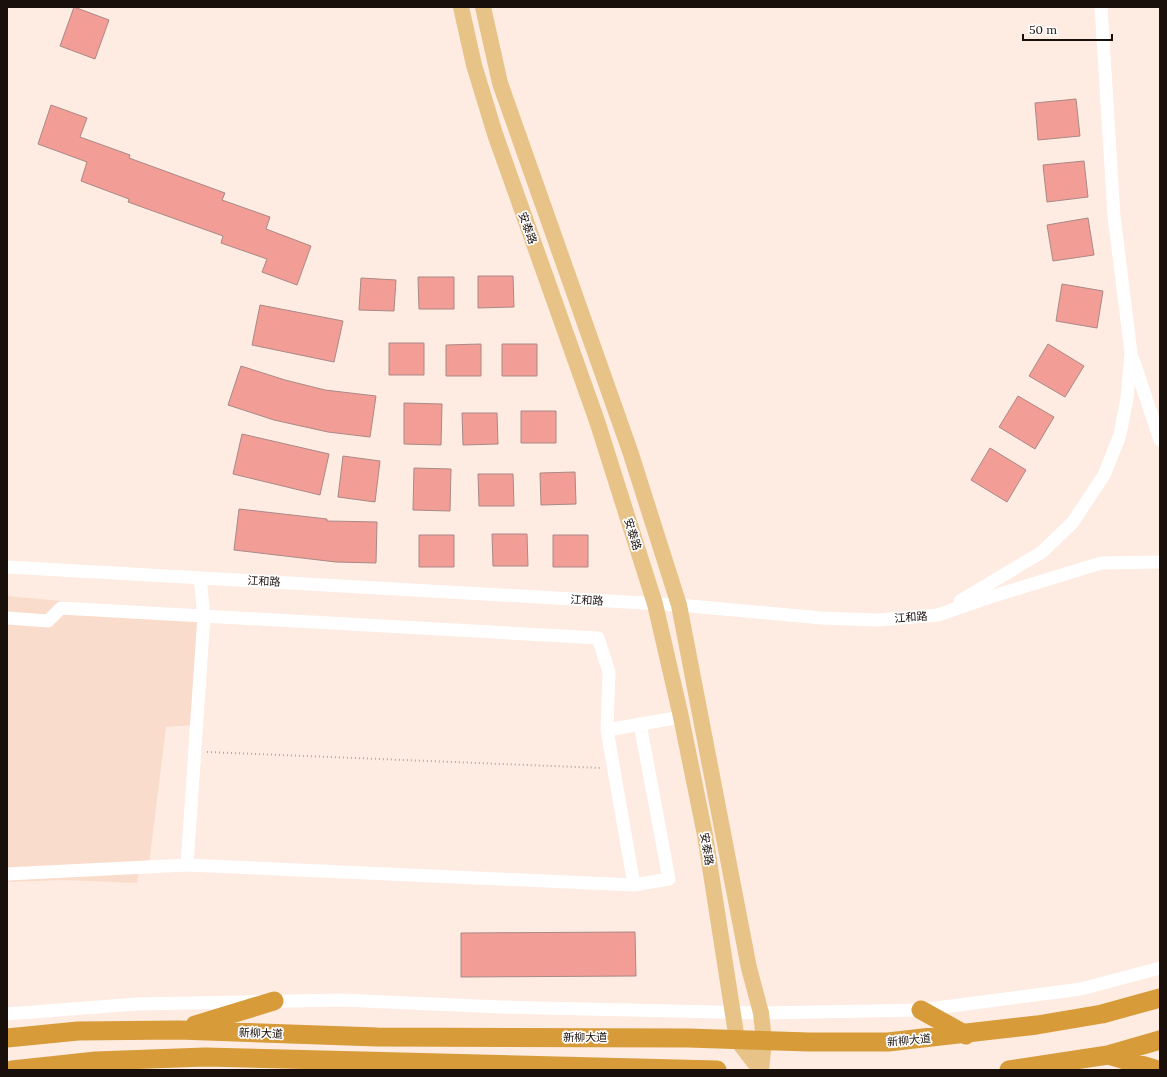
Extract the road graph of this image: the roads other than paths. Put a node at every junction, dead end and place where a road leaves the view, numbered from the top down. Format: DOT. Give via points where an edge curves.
graph roads {
  1 [pos="461,7"];
  2 [pos="483,7"];
  3 [pos="1101,7"];
  4 [pos="1131,353"];
  5 [pos="1160,440"];
  6 [pos="1160,562"];
  7 [pos="7,567"];
  8 [pos="200,578"];
  9 [pos="654,604"];
  10 [pos="679,605"];
  11 [pos="938,615"];
  12 [pos="204,616"];
  13 [pos="7,618"];
  14 [pos="681,717"];
  15 [pos="640,724"];
  16 [pos="607,730"];
  17 [pos="187,865"];
  18 [pos="7,874"];
  19 [pos="634,885"];
  20 [pos="1160,968"];
  21 [pos="1160,998"];
  22 [pos="274,1001"];
  23 [pos="921,1010"];
  24 [pos="734,1011"];
  25 [pos="761,1013"];
  26 [pos="7,1014"];
  27 [pos="179,1030"];
  28 [pos="966,1035"];
  29 [pos="7,1038"];
  30 [pos="737,1040"];
  31 [pos="1160,1040"];
  32 [pos="764,1041"];
  33 [pos="1108,1055"];
  34 [pos="1156,1069"];
  35 [pos="12,1070"];
  36 [pos="717,1070"];
  37 [pos="760,1070"];
  38 [pos="1009,1070"];
  1 -- 9 [label="main road, 安泰路" via="474,65 495,134 597,421"];
  2 -- 10 [label="main road, 安泰路" via="500,82 630,450"];
  3 -- 4 [label="street" via="1114,216"];
  4 -- 5 [label="street"];
  4 -- 11 [label="street" via="1127,398 1120,435 1104,475 1073,522 1042,552"];
  6 -- 11 [label="street, 江和路" via="1101,564"];
  7 -- 8 [label="street, 江和路"];
  8 -- 9 [label="street, 江和路"];
  8 -- 12 [label="street"];
  9 -- 10 [label="street, 江和路"];
  9 -- 14 [label="main road, 安泰路"];
  10 -- 11 [label="street, 江和路" via="822,618 878,620"];
  10 -- 25 [label="main road, 安泰路"];
  12 -- 13 [label="street" via="61,608 48,621"];
  12 -- 16 [label="street" via="598,638 609,672"];
  12 -- 17 [label="street"];
  14 -- 15 [label="street"];
  14 -- 24 [label="main road, 安泰路" via="705,835"];
  15 -- 16 [label="street"];
  15 -- 19 [label="street" via="669,879"];
  16 -- 19 [label="street"];
  17 -- 18 [label="street"];
  17 -- 19 [label="street"];
  20 -- 23 [label="street" via="1081,989"];
  21 -- 28 [label="highway, 新柳大道" via="1102,1014"];
  22 -- 24 [label="street" via="341,1000 501,1007"];
  22 -- 26 [label="street" via="137,1004"];
  22 -- 27 [label="highway"];
  23 -- 25 [label="street"];
  23 -- 28 [label="highway"];
  24 -- 25 [label="street"];
  24 -- 30 [label="main road, 安泰路"];
  25 -- 32 [label="main road, 安泰路"];
  27 -- 29 [label="highway, 新柳大道" via="78,1032"];
  27 -- 30 [label="highway, 新柳大道" via="377,1037"];
  28 -- 32 [label="highway, 新柳大道" via="888,1042"];
  30 -- 32 [label="highway, 新柳大道"];
  30 -- 37 [label="main road, 安泰路"];
  31 -- 33 [label="highway"];
  32 -- 37 [label="main road, 安泰路"];
  33 -- 34 [label="highway"];
  33 -- 38 [label="highway"];
  35 -- 36 [label="highway" via="96,1061 205,1057"];
}
